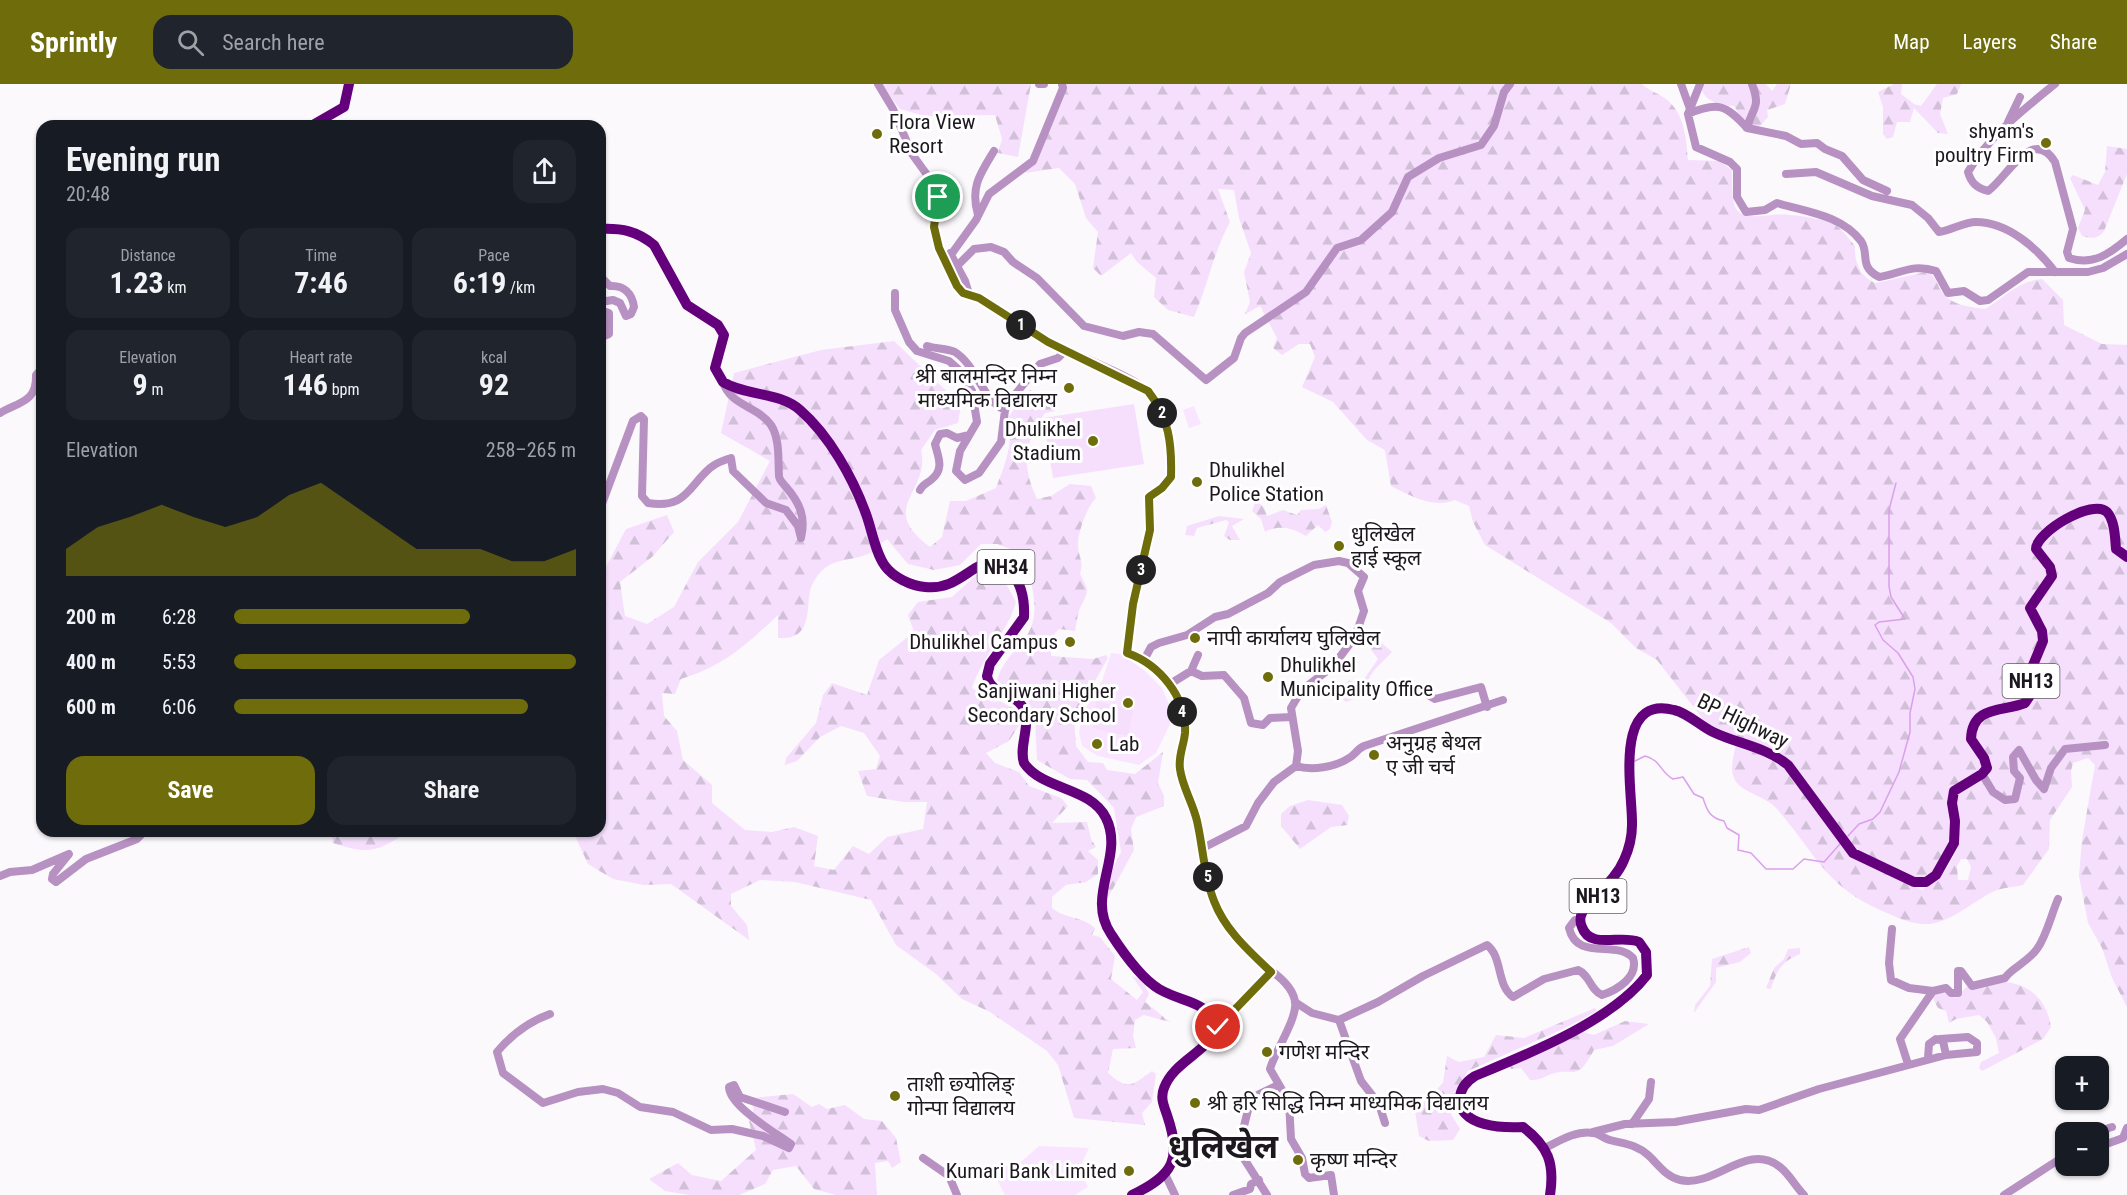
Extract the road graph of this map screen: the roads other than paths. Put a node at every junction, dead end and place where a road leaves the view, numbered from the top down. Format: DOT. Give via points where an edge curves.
graph roads {
  1 [pos="349,84"];
  2 [pos="878,84"];
  3 [pos="1039,84"];
  4 [pos="1044,84"];
  5 [pos="1062,84"];
  6 [pos="1510,84"];
  7 [pos="1681,84"];
  8 [pos="1700,84"];
  9 [pos="1752,84"];
  10 [pos="2055,84"];
  11 [pos="2020,97"];
  12 [pos="1689,112"];
  13 [pos="321,120"];
  14 [pos="1747,128"];
  15 [pos="2004,129"];
  16 [pos="994,151"];
  17 [pos="1786,174"];
  18 [pos="1887,191"];
  19 [pos="978,214"];
  20 [pos="606,229"];
  21 [pos="2127,239"];
  22 [pos="951,254"];
  23 [pos="2127,254"];
  24 [pos="945,263"];
  25 [pos="958,265"];
  26 [pos="2055,272"];
  27 [pos="606,282"];
  28 [pos="895,293"];
  29 [pos="969,294"];
  30 [pos="606,301"];
  31 [pos="606,312"];
  32 [pos="606,335"];
  33 [pos="927,346"];
  34 [pos="1066,350"];
  35 [pos="723,382"];
  36 [pos="36,389"];
  37 [pos="1005,410"];
  38 [pos="0,413"];
  39 [pos="969,435"];
  40 [pos="920,490"];
  41 [pos="606,493"];
  42 [pos="2127,557"];
  43 [pos="1198,655"];
  44 [pos="1144,660"];
  45 [pos="1191,671"];
  46 [pos="1170,684"];
  47 [pos="1423,692"];
  48 [pos="1503,700"];
  49 [pos="1487,707"];
  50 [pos="1291,717"];
  51 [pos="2104,745"];
  52 [pos="1296,766"];
  53 [pos="1982,774"];
  54 [pos="139,837"];
  55 [pos="1203,848"];
  56 [pos="0,876"];
  57 [pos="2058,899"];
  58 [pos="1580,921"];
  59 [pos="1892,929"];
  60 [pos="1271,972"];
  61 [pos="1933,991"];
  62 [pos="1295,1002"];
  63 [pos="550,1014"];
  64 [pos="1339,1020"];
  65 [pos="1218,1027"];
  66 [pos="1940,1039"];
  67 [pos="1946,1054"];
  68 [pos="1928,1058"];
  69 [pos="1908,1064"];
  70 [pos="1651,1082"];
  71 [pos="1278,1085"];
  72 [pos="785,1112"];
  73 [pos="1385,1122"];
  74 [pos="1632,1124"];
  75 [pos="2112,1127"];
  76 [pos="2109,1128"];
  77 [pos="2127,1128"];
  78 [pos="1593,1132"];
  79 [pos="2109,1144"];
  80 [pos="1545,1148"];
  81 [pos="923,1158"];
  82 [pos="2055,1163"];
  83 [pos="1165,1174"];
  84 [pos="1259,1180"];
  85 [pos="2008,1194"];
  86 [pos="957,1195"];
  87 [pos="1132,1195"];
  88 [pos="1176,1195"];
  89 [pos="1233,1195"];
  90 [pos="1267,1195"];
  91 [pos="1334,1195"];
  92 [pos="1550,1195"];
  93 [pos="1804,1195"];
  1 -- 13 [label="highway" via="344,107"];
  2 -- 24 [label="street" via="912,154 933,183 938,197 934,227"];
  3 -- 4 [label="street"];
  5 -- 19 [label="street" via="1033,161 989,194"];
  6 -- 25 [label="street" via="1494,126 1481,145 1439,158 1408,177 1392,212 1361,240 1337,248 1306,292 1245,333 1234,358 1206,380 1153,334 1123,336 1084,326 1037,278 998,249 974,249"];
  7 -- 12 [label="street"];
  8 -- 12 [label="street"];
  9 -- 14 [label="street" via="1758,104"];
  10 -- 15 [label="street"];
  11 -- 15 [label="street"];
  12 -- 14 [label="street" via="1708,105 1729,110"];
  12 -- 26 [label="street" via="1696,147 1730,162 1737,170 1737,197 1746,212 1765,210 1777,203 1844,224 1861,242 1865,264 1879,277 1902,269 1929,269 1936,272 1948,293 1964,291 1980,301 1988,300 2028,272"];
  14 -- 18 [label="street" via="1786,136 1801,144 1819,144 1842,156 1863,180"];
  15 -- 21 [label="street" via="1968,172 1975,185 1988,190 1996,186 2024,153 2041,149 2055,162 2073,229 2069,258 2092,261"];
  16 -- 19 [label="street" via="974,190"];
  17 -- 26 [label="street" via="1816,172 1872,196 1912,205 1940,232 1975,222 2013,233 2042,254"];
  19 -- 22 [label="street"];
  20 -- 35 [label="highway" via="626,230 654,245 687,305 718,325 724,335 715,368"];
  22 -- 24 [label="street"];
  22 -- 25 [label="street"];
  23 -- 26 [label="street" via="2088,272"];
  24 -- 29 [label="street" via="957,286"];
  25 -- 29 [label="street"];
  27 -- 30 [label="street" via="627,290 634,307 626,316 620,303"];
  28 -- 39 [label="street" via="894,310 909,342 917,351 949,361 972,391 977,415"];
  29 -- 34 [label="street"];
  31 -- 32 [label="street"];
  33 -- 37 [label="street" via="952,351 965,360 996,404"];
  34 -- 37 [label="street" via="1058,358 1040,364"];
  34 -- 44 [label="street" via="1148,391 1159,405 1170,432 1171,477 1149,497 1150,530 1133,604 1127,653"];
  35 -- 41 [label="street" via="726,392 737,402 771,425 776,439 778,478 799,504 805,521 801,538 798,526 786,510 766,503 733,471 731,458 710,468 678,500 648,503 642,496 641,416 633,421"];
  35 -- 65 [label="highway, NH34" via="795,405 818,428 865,510 881,560 898,576 926,588 960,580 990,561 1004,564 1011,571 1022,590 1024,617 990,664 987,676 994,688 1023,708 1023,763 1105,815 1111,838 1100,907 1110,933 1157,988 1205,1008"];
  36 -- 38 [label="street" via="31,396"];
  37 -- 39 [label="street" via="1001,442 979,473 965,480 956,471 960,451"];
  39 -- 40 [label="street" via="957,438 940,434 935,444 941,459 939,466"];
  42 -- 53 [label="highway, NH13" via="2116,549 2112,520 2099,507 2084,510 2041,536 2036,549 2052,576 2030,608 2042,631 2043,646 2031,670 2031,694 2025,703 1990,710 1972,726 1971,739 1986,762"];
  43 -- 45 [label="street"];
  44 -- 46 [label="street"];
  44 -- 50 [label="street" via="1151,647 1187,635 1314,565 1348,563 1364,577 1358,591 1364,611 1361,622 1346,652 1297,696"];
  45 -- 46 [label="street"];
  45 -- 50 [label="street" via="1229,678 1244,698 1251,723 1263,725 1270,718"];
  46 -- 55 [label="street" via="1185,731 1179,765 1181,777 1190,795"];
  47 -- 49 [label="street" via="1435,699 1481,687"];
  48 -- 49 [label="street"];
  49 -- 52 [label="street" via="1364,746 1348,759 1330,766"];
  50 -- 52 [label="street" via="1298,751"];
  51 -- 53 [label="street" via="2065,749 2051,768 2044,789 2019,750 2013,757 2014,771 2020,778 2015,799 2005,800 1993,792"];
  52 -- 55 [label="street" via="1274,782 1246,826"];
  53 -- 58 [label="highway, BP Highway / NH13" via="1954,791 1955,837 1940,870 1926,882 1914,882 1854,853 1778,757 1714,732 1678,711 1650,711 1637,722 1629,744 1632,823 1628,849 1611,882 1582,913"];
  54 -- 56 [label="street" via="86,859 56,882 53,874 69,854 32,870"];
  55 -- 60 [label="street" via="1210,889 1222,918"];
  57 -- 61 [label="street" via="2038,948 2005,978 1972,986 1958,971 1958,993 1951,993 1946,987"];
  58 -- 64 [label="street" via="1575,920 1569,928 1580,944 1594,950 1625,952 1633,958 1633,973 1610,992 1599,994 1578,970 1538,981 1513,997 1506,991 1494,950 1487,945"];
  58 -- 80 [label="highway, NH13" via="1586,934 1595,940 1619,938 1639,942 1646,952 1647,975 1596,1019 1475,1076 1460,1094 1463,1111 1471,1119 1505,1128 1523,1127"];
  59 -- 61 [label="street" via="1891,980 1909,988"];
  60 -- 62 [label="street" via="1290,988"];
  60 -- 65 [label="street"];
  61 -- 69 [label="street" via="1900,1039"];
  62 -- 64 [label="street"];
  62 -- 71 [label="street" via="1270,1069"];
  63 -- 72 [label="street" via="535,1019 497,1052 503,1073 543,1103 603,1089 640,1107 673,1112 711,1130 732,1129 764,1136 789,1148 791,1143 742,1108 729,1092 729,1086 734,1085 740,1097"];
  64 -- 73 [label="street" via="1361,1081 1379,1104"];
  65 -- 83 [label="highway" via="1212,1038 1174,1070 1163,1091 1162,1101 1176,1148"];
  66 -- 67 [label="street"];
  66 -- 67 [label="street" via="1968,1037 1977,1043 1977,1052"];
  66 -- 68 [label="street" via="1929,1044"];
  67 -- 68 [label="street"];
  68 -- 69 [label="street"];
  69 -- 74 [label="street" via="1760,1110"];
  70 -- 74 [label="street" via="1649,1099"];
  71 -- 84 [label="street" via="1251,1098 1242,1134 1241,1154"];
  71 -- 91 [label="street" via="1289,1102 1291,1139 1302,1158 1305,1174 1310,1178 1331,1175"];
  74 -- 78 [label="street"];
  75 -- 76 [label="street"];
  77 -- 79 [label="street" via="2123,1138"];
  78 -- 80 [label="street" via="1568,1136"];
  78 -- 93 [label="street" via="1607,1140 1633,1145 1670,1176 1682,1180 1714,1175 1741,1161 1768,1160 1788,1174"];
  80 -- 92 [label="highway" via="1549,1153"];
  81 -- 86 [label="street" via="949,1176"];
  82 -- 85 [label="street"];
  83 -- 87 [label="highway"];
  83 -- 88 [label="street"];
  84 -- 89 [label="street" via="1250,1189"];
  84 -- 90 [label="street"];
}
